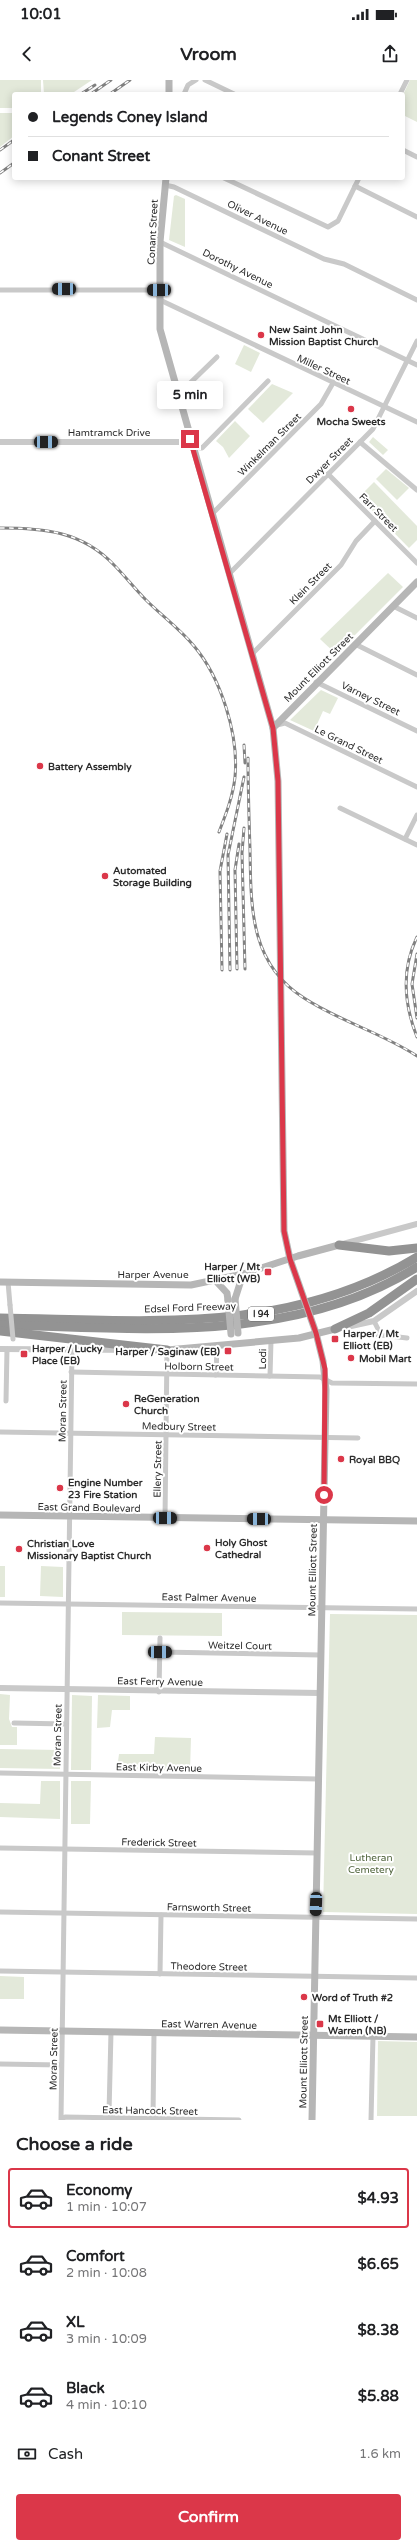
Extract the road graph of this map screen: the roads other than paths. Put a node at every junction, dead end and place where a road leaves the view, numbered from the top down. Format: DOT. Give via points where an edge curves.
graph roads {
  1 [pos="169,80"];
  2 [pos="196,80"];
  3 [pos="205,80"];
  4 [pos="407,80"];
  5 [pos="169,92"];
  6 [pos="185,92"];
  7 [pos="230,92"];
  8 [pos="401,92"];
  9 [pos="405,151"];
  10 [pos="417,157"];
  11 [pos="228,180"];
  12 [pos="358,180"];
  13 [pos="165,181"];
  14 [pos="355,186"];
  15 [pos="417,217"];
  16 [pos="160,242"];
  17 [pos="0,290"];
  18 [pos="159,290"];
  19 [pos="160,300"];
  20 [pos="417,300"];
  21 [pos="417,341"];
  22 [pos="217,357"];
  23 [pos="407,360"];
  24 [pos="417,365"];
  25 [pos="268,381"];
  26 [pos="333,383"];
  27 [pos="177,392"];
  28 [pos="384,407"];
  29 [pos="417,422"];
  30 [pos="0,442"];
  31 [pos="360,442"];
  32 [pos="192,447"];
  33 [pos="328,474"];
  34 [pos="417,490"];
  35 [pos="212,514"];
  36 [pos="375,521"];
  37 [pos="417,563"];
  38 [pos="229,574"];
  39 [pos="417,582"];
  40 [pos="393,606"];
  41 [pos="417,618"];
  42 [pos="354,644"];
  43 [pos="252,654"];
  44 [pos="417,674"];
  45 [pos="316,682"];
  46 [pos="273,728"];
  47 [pos="417,731"];
  48 [pos="417,787"];
  49 [pos="340,808"];
  50 [pos="417,815"];
  51 [pos="404,839"];
  52 [pos="417,845"];
  53 [pos="417,1224"];
  54 [pos="339,1245"];
  55 [pos="417,1248"];
  56 [pos="417,1257"];
  57 [pos="290,1259"];
  58 [pos="417,1267"];
  59 [pos="243,1274"];
  60 [pos="417,1279"];
  61 [pos="215,1280"];
  62 [pos="0,1282"];
  63 [pos="8,1282"];
  64 [pos="417,1291"];
  65 [pos="232,1299"];
  66 [pos="0,1318"];
  67 [pos="374,1321"];
  68 [pos="0,1325"];
  69 [pos="335,1329"];
  70 [pos="0,1331"];
  71 [pos="316,1333"];
  72 [pos="381,1334"];
  73 [pos="360,1336"];
  74 [pos="407,1338"];
  75 [pos="271,1341"];
  76 [pos="246,1344"];
  77 [pos="217,1347"];
  78 [pos="0,1349"];
  79 [pos="8,1349"];
  80 [pos="16,1349"];
  81 [pos="72,1350"];
  82 [pos="167,1350"];
  83 [pos="71,1372"];
  84 [pos="167,1374"];
  85 [pos="216,1375"];
  86 [pos="270,1376"];
  87 [pos="325,1380"];
  88 [pos="417,1384"];
  89 [pos="6,1401"];
  90 [pos="0,1432"];
  91 [pos="70,1433"];
  92 [pos="166,1435"];
  93 [pos="325,1437"];
  94 [pos="358,1438"];
  95 [pos="0,1516"];
  96 [pos="69,1516"];
  97 [pos="165,1518"];
  98 [pos="323,1520"];
  99 [pos="417,1521"];
  100 [pos="0,1602"];
  101 [pos="68,1604"];
  102 [pos="322,1607"];
  103 [pos="417,1609"];
  104 [pos="160,1638"];
  105 [pos="160,1652"];
  106 [pos="321,1655"];
  107 [pos="0,1688"];
  108 [pos="67,1689"];
  109 [pos="159,1692"];
  110 [pos="320,1693"];
  111 [pos="14,1723"];
  112 [pos="66,1724"];
  113 [pos="0,1774"];
  114 [pos="65,1774"];
  115 [pos="318,1778"];
  116 [pos="0,1848"];
  117 [pos="64,1849"];
  118 [pos="317,1853"];
  119 [pos="0,1912"];
  120 [pos="64,1913"];
  121 [pos="161,1915"];
  122 [pos="316,1917"];
  123 [pos="417,1919"];
  124 [pos="0,1971"];
  125 [pos="63,1972"];
  126 [pos="160,1974"];
  127 [pos="315,1976"];
  128 [pos="417,1978"];
  129 [pos="0,2030"];
  130 [pos="62,2031"];
  131 [pos="111,2032"];
  132 [pos="154,2033"];
  133 [pos="314,2035"];
  134 [pos="373,2036"];
  135 [pos="417,2037"];
  136 [pos="0,2064"];
  137 [pos="61,2065"];
  138 [pos="153,2118"];
  139 [pos="114,2119"];
  140 [pos="61,2120"];
  141 [pos="184,2120"];
  142 [pos="239,2120"];
  143 [pos="312,2120"];
  144 [pos="371,2120"];
  1 -- 5 [label="main road"];
  2 -- 6 [label="street" via="188,85"];
  3 -- 7 [label="street"];
  4 -- 8 [label="street"];
  9 -- 10 [label="street"];
  11 -- 14 [label="street" via="324,226 332,226 338,221"];
  12 -- 14 [label="street"];
  13 -- 16 [label="main road, Conant Street"];
  13 -- 20 [label="street, Oliver Avenue" via="324,259 343,263"];
  14 -- 15 [label="street"];
  16 -- 18 [label="main road, Conant Street"];
  16 -- 23 [label="street, Dorothy Avenue"];
  17 -- 18 [label="street"];
  18 -- 19 [label="main road, Conant Street"];
  19 -- 26 [label="street, Miller Street"];
  19 -- 27 [label="main road, Conant Street" via="160,330"];
  21 -- 23 [label="street, Dwyer Street"];
  22 -- 27 [label="street" via="185,388"];
  23 -- 24 [label="street, Dorothy Avenue"];
  23 -- 28 [label="street, Dwyer Street"];
  25 -- 32 [label="street" via="202,448"];
  26 -- 28 [label="street, Miller Street"];
  26 -- 35 [label="street, Winkelman Street" via="321,404"];
  27 -- 32 [label="main road, Conant Street"];
  28 -- 29 [label="street, Miller Street"];
  28 -- 31 [label="street, Dwyer Street" via="373,429"];
  30 -- 32 [label="street, Hamtramck Drive" via="182,442"];
  31 -- 33 [label="street, Dwyer Street"];
  31 -- 34 [label="street"];
  32 -- 35 [label="main road, Conant Street"];
  33 -- 36 [label="street, Farr Street"];
  33 -- 38 [label="street, Dwyer Street"];
  35 -- 38 [label="main road, Conant Street"];
  36 -- 37 [label="street, Farr Street"];
  36 -- 43 [label="street, Klein Street" via="356,541 341,565"];
  38 -- 43 [label="main road, Conant Street"];
  39 -- 40 [label="main road, Mount Elliott Street"];
  40 -- 41 [label="street"];
  40 -- 42 [label="main road, Mount Elliott Street"];
  42 -- 44 [label="street"];
  42 -- 45 [label="main road, Mount Elliott Street"];
  43 -- 46 [label="main road, Conant Street"];
  45 -- 46 [label="main road, Mount Elliott Street"];
  45 -- 47 [label="street, Varney Street"];
  46 -- 48 [label="street, Le Grand Street" via="285,723"];
  46 -- 57 [label="main road, Mount Elliott Street" via="278,781 284,1231"];
  49 -- 51 [label="street"];
  50 -- 51 [label="street"];
  51 -- 52 [label="street"];
  53 -- 54 [label="street, Harper Avenue"];
  54 -- 55 [label="highway" via="389,1251"];
  54 -- 57 [label="main road, Harper Avenue"];
  56 -- 66 [label="highway, Edsel Ford Freeway / I 94" via="396,1270 325,1299 252,1316 150,1320"];
  57 -- 59 [label="main road, Harper Avenue"];
  57 -- 71 [label="main road, Mount Elliott Street, bridge"];
  58 -- 68 [label="highway, Edsel Ford Freeway / I 94" via="371,1291 335,1304 249,1323 182,1328"];
  59 -- 61 [label="main road, Harper Avenue"];
  59 -- 65 [label="main road"];
  60 -- 69 [label="highway" via="369,1313"];
  61 -- 63 [label="main road, Harper Avenue" via="191,1285"];
  61 -- 65 [label="main road"];
  62 -- 63 [label="main road, Harper Avenue"];
  63 -- 80 [label="street, bridge"];
  64 -- 67 [label="street"];
  65 -- 76 [label="main road, bridge" via="238,1333"];
  65 -- 77 [label="main road, bridge" via="231,1334 227,1342"];
  67 -- 69 [label="street" via="360,1326"];
  67 -- 72 [label="street"];
  69 -- 71 [label="main road"];
  70 -- 82 [label="highway"];
  71 -- 75 [label="main road"];
  71 -- 87 [label="main road, Mount Elliott Street"];
  72 -- 73 [label="street"];
  72 -- 74 [label="street"];
  75 -- 76 [label="main road"];
  75 -- 86 [label="street, Lodi"];
  76 -- 77 [label="main road"];
  77 -- 82 [label="main road"];
  77 -- 85 [label="street"];
  78 -- 79 [label="street"];
  79 -- 80 [label="street"];
  79 -- 89 [label="street"];
  80 -- 81 [label="street"];
  81 -- 82 [label="street"];
  81 -- 83 [label="street, Moran Street"];
  82 -- 84 [label="street, Ellery Street"];
  83 -- 84 [label="street, Holborn Street"];
  83 -- 91 [label="street, Moran Street"];
  84 -- 85 [label="street, Holborn Street"];
  84 -- 92 [label="street, Ellery Street"];
  85 -- 86 [label="street, Holborn Street"];
  86 -- 87 [label="street, Holborn Street" via="320,1377"];
  87 -- 88 [label="street, Holborn Street"];
  87 -- 93 [label="main road, Mount Elliott Street"];
  90 -- 91 [label="street, Medbury Street"];
  91 -- 92 [label="street, Medbury Street"];
  91 -- 96 [label="street, Moran Street"];
  92 -- 93 [label="street, Medbury Street"];
  92 -- 97 [label="street, Ellery Street"];
  93 -- 94 [label="street, Medbury Street"];
  93 -- 98 [label="main road, Mount Elliott Street"];
  95 -- 96 [label="main road, East Grand Boulevard"];
  96 -- 97 [label="main road, East Grand Boulevard"];
  96 -- 101 [label="street, Moran Street"];
  97 -- 98 [label="main road, East Grand Boulevard"];
  98 -- 99 [label="main road, East Grand Boulevard"];
  98 -- 102 [label="main road, Mount Elliott Street"];
  100 -- 101 [label="street, East Palmer Avenue"];
  101 -- 102 [label="street, East Palmer Avenue"];
  101 -- 108 [label="street, Moran Street"];
  102 -- 103 [label="street, East Palmer Avenue"];
  102 -- 106 [label="main road, Mount Elliott Street"];
  104 -- 105 [label="street"];
  105 -- 106 [label="street, Weitzel Court"];
  105 -- 109 [label="street"];
  106 -- 110 [label="main road, Mount Elliott Street"];
  107 -- 108 [label="street, East Ferry Avenue"];
  108 -- 109 [label="street, East Ferry Avenue"];
  108 -- 112 [label="street, Moran Street"];
  109 -- 110 [label="street, East Ferry Avenue"];
  110 -- 115 [label="main road, Mount Elliott Street"];
  111 -- 112 [label="street"];
  112 -- 114 [label="street, Moran Street"];
  113 -- 114 [label="street, East Kirby Avenue"];
  114 -- 115 [label="street, East Kirby Avenue"];
  114 -- 117 [label="street, Moran Street"];
  115 -- 118 [label="main road, Mount Elliott Street"];
  116 -- 117 [label="street, Frederick Street"];
  117 -- 118 [label="street, Frederick Street"];
  117 -- 120 [label="street, Moran Street"];
  118 -- 122 [label="main road, Mount Elliott Street"];
  119 -- 120 [label="street, Farnsworth Street"];
  120 -- 121 [label="street, Farnsworth Street"];
  120 -- 125 [label="street, Moran Street"];
  121 -- 122 [label="street, Farnsworth Street"];
  121 -- 126 [label="street"];
  122 -- 123 [label="street, Farnsworth Street"];
  122 -- 127 [label="main road, Mount Elliott Street"];
  124 -- 125 [label="street, Theodore Street"];
  125 -- 126 [label="street, Theodore Street"];
  125 -- 130 [label="street, Moran Street"];
  126 -- 127 [label="street, Theodore Street"];
  127 -- 128 [label="street, Theodore Street"];
  127 -- 133 [label="main road, Mount Elliott Street"];
  129 -- 130 [label="main road, East Warren Avenue"];
  130 -- 131 [label="main road, East Warren Avenue"];
  130 -- 137 [label="street, Moran Street"];
  131 -- 132 [label="main road, East Warren Avenue"];
  131 -- 139 [label="street" via="109,2113"];
  132 -- 133 [label="main road, East Warren Avenue"];
  132 -- 138 [label="street"];
  133 -- 134 [label="main road, East Warren Avenue"];
  133 -- 143 [label="main road, Mount Elliott Street"];
  134 -- 135 [label="main road, East Warren Avenue"];
  134 -- 144 [label="street"];
  136 -- 137 [label="street"];
  137 -- 140 [label="street, Moran Street"];
  138 -- 139 [label="street, East Hancock Street"];
  138 -- 141 [label="street, East Hancock Street"];
  139 -- 140 [label="street, East Hancock Street" via="66,2117"];
  141 -- 142 [label="street, East Hancock Street"];
}
